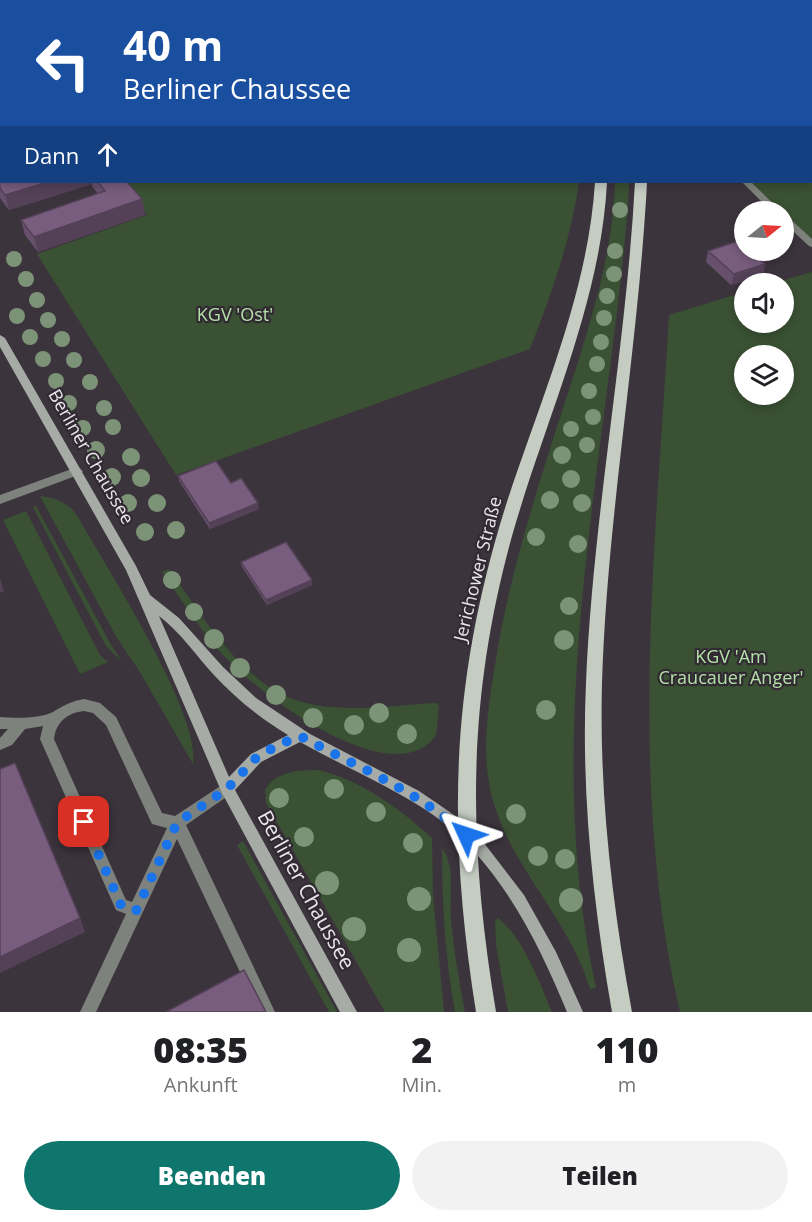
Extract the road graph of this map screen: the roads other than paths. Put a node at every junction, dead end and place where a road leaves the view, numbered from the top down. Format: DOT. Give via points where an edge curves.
graph roads {
  1 [pos="601,183"];
  2 [pos="641,183"];
  3 [pos="747,183"];
  4 [pos="766,201"];
  5 [pos="794,227"];
  6 [pos="812,244"];
  7 [pos="0,338"];
  8 [pos="77,471"];
  9 [pos="0,500"];
  10 [pos="144,598"];
  11 [pos="53,717"];
  12 [pos="0,723"];
  13 [pos="21,724"];
  14 [pos="300,736"];
  15 [pos="0,744"];
  16 [pos="227,789"];
  17 [pos="177,823"];
  18 [pos="466,835"];
  19 [pos="136,911"];
  20 [pos="88,1012"];
  21 [pos="267,1012"];
  22 [pos="349,1012"];
  23 [pos="486,1012"];
  24 [pos="575,1012"];
  25 [pos="622,1012"];
  1 -- 18 [label="main road, Jerichower Straße" via="593,249 584,284 514,506 484,619 466,762"];
  2 -- 25 [label="main road" via="594,694 597,842"];
  3 -- 4 [label="street"];
  5 -- 6 [label="street"];
  7 -- 8 [label="main road, Berliner Chaussee"];
  8 -- 9 [label="street"];
  8 -- 10 [label="main road, Berliner Chaussee"];
  10 -- 14 [label="main road, Berliner Chaussee" via="177,624 228,683"];
  10 -- 16 [label="main road, Berliner Chaussee"];
  11 -- 13 [label="street"];
  11 -- 17 [label="street" via="78,706 100,711 111,722 158,819"];
  11 -- 19 [label="street" via="46,730 47,739 121,905"];
  12 -- 13 [label="street"];
  13 -- 15 [label="street"];
  14 -- 16 [label="main road" via="256,758"];
  14 -- 18 [label="main road, Berliner Chaussee" via="406,791 439,811"];
  16 -- 17 [label="street"];
  16 -- 22 [label="main road, Berliner Chaussee"];
  17 -- 19 [label="street"];
  17 -- 21 [label="street"];
  18 -- 23 [label="main road, Jerichower Straße" via="472,919"];
  18 -- 24 [label="main road, Berliner Chaussee" via="512,892 537,931"];
  19 -- 20 [label="street"];
}
